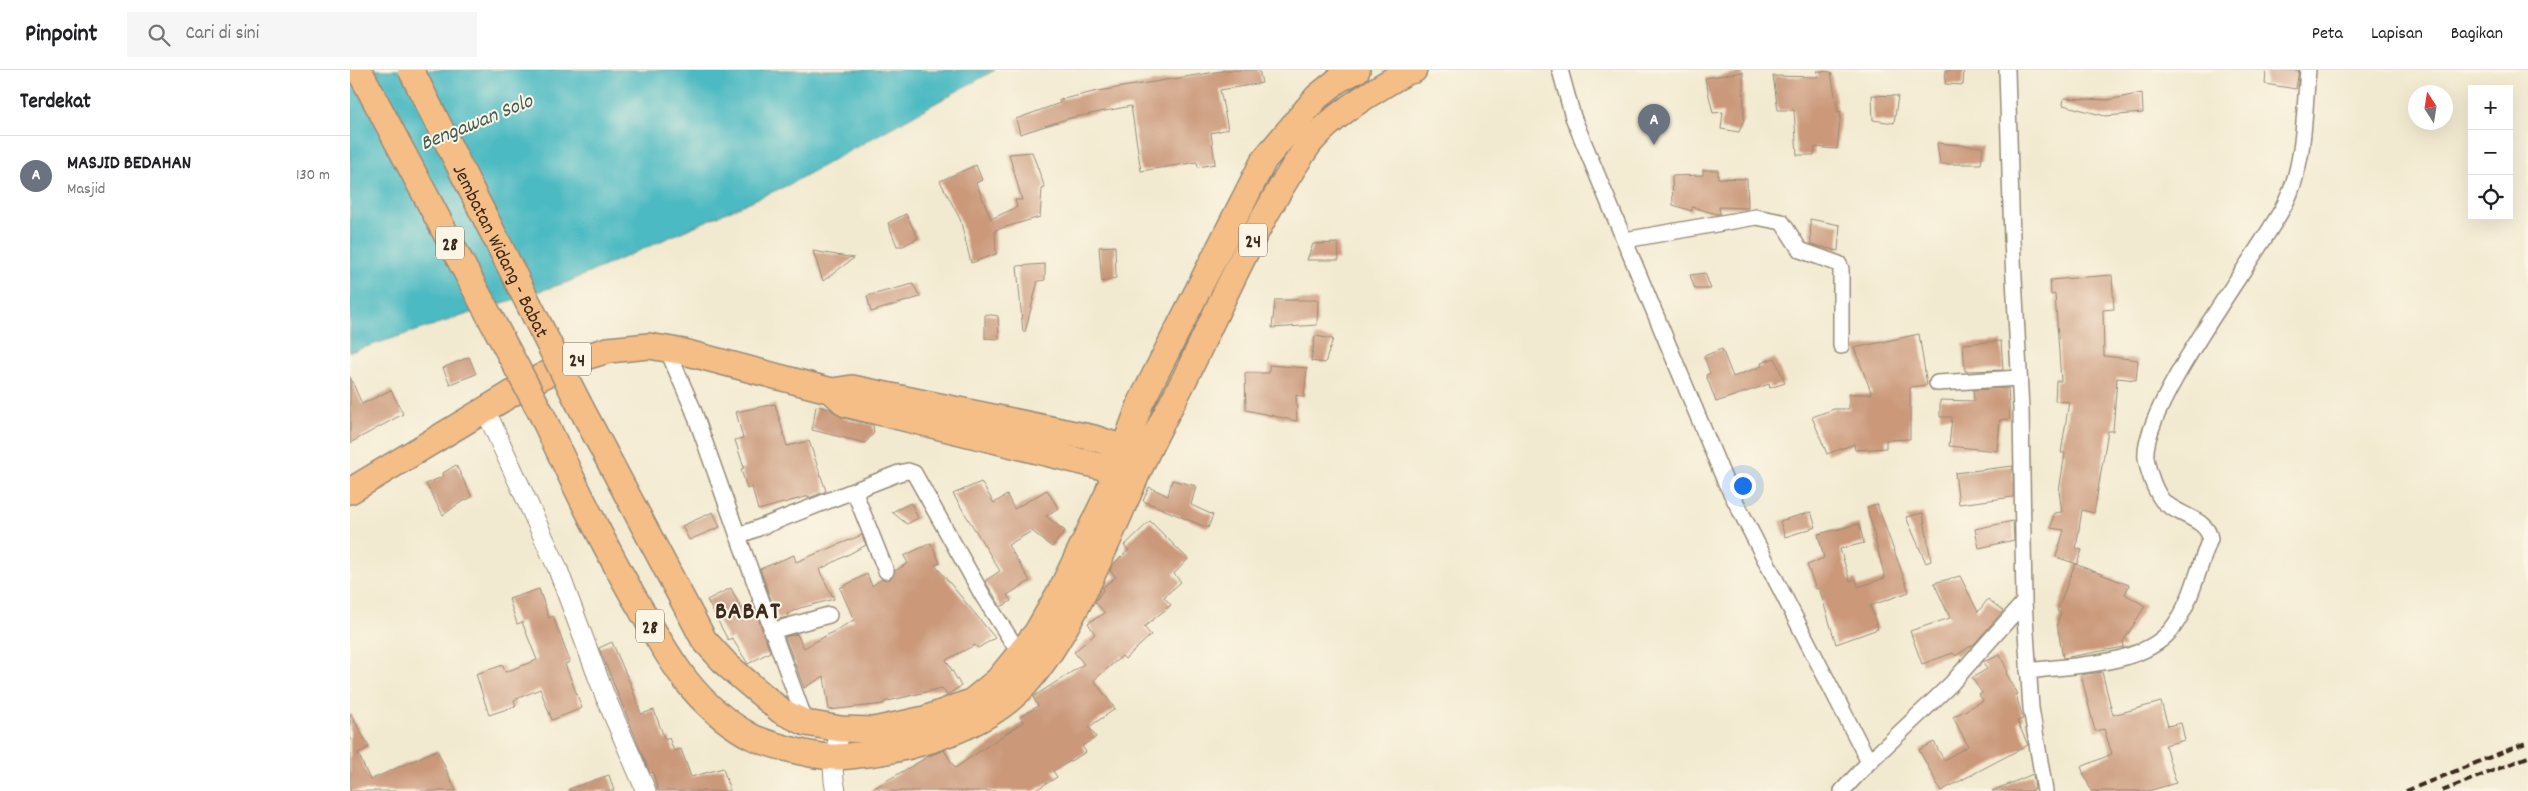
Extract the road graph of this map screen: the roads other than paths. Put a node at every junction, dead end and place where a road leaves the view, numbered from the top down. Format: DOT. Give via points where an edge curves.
graph roads {
  1 [pos="359,70"];
  2 [pos="411,70"];
  3 [pos="1414,70"];
  4 [pos="1560,70"];
  5 [pos="2007,70"];
  6 [pos="2308,70"];
  7 [pos="1343,73"];
  8 [pos="1625,240"];
  9 [pos="1841,346"];
  10 [pos="667,350"];
  11 [pos="2019,378"];
  12 [pos="1937,383"];
  13 [pos="832,391"];
  14 [pos="485,409"];
  15 [pos="1135,451"];
  16 [pos="1125,474"];
  17 [pos="350,491"];
  18 [pos="854,491"];
  19 [pos="738,536"];
  20 [pos="886,571"];
  21 [pos="2024,602"];
  22 [pos="829,614"];
  23 [pos="771,631"];
  24 [pos="1020,654"];
  25 [pos="2028,671"];
  26 [pos="806,723"];
  27 [pos="841,729"];
  28 [pos="833,757"];
  29 [pos="1869,762"];
  30 [pos="646,791"];
  31 [pos="836,791"];
  32 [pos="1842,791"];
  33 [pos="2046,791"];
  1 -- 28 [label="highway, Jembatan Widang - Babat / 28, bridge" via="542,415 616,568 678,673 699,697 749,736"];
  2 -- 26 [label="highway, Jembatan Widang - Babat / 28, bridge" via="579,404 704,640 728,666 781,711"];
  3 -- 15 [label="highway, 24" via="1353,103 1319,131 1309,144 1236,271 1174,400"];
  4 -- 8 [label="street" via="1573,118"];
  5 -- 11 [label="street"];
  6 -- 25 [label="street" via="2299,159 2286,202 2176,378 2153,422 2146,456 2162,500 2209,532 2210,539 2186,602 2171,630 2125,658"];
  7 -- 15 [label="highway, 24" via="1264,160 1141,402"];
  8 -- 9 [label="street" via="1756,217 1782,222 1800,250 1839,264"];
  8 -- 29 [label="street" via="1725,481"];
  10 -- 13 [label="highway, 24"];
  10 -- 14 [label="highway, 24" via="649,346 608,350 575,360"];
  10 -- 19 [label="street"];
  11 -- 12 [label="street"];
  11 -- 21 [label="street"];
  13 -- 15 [label="highway, 24" via="852,388"];
  13 -- 16 [label="highway, 24" via="846,404"];
  14 -- 17 [label="highway, 24"];
  14 -- 30 [label="street" via="557,568 605,696"];
  15 -- 16 [label="highway, 28"];
  16 -- 24 [label="highway, 28" via="1107,495 1062,588 1037,632"];
  16 -- 28 [label="highway, 28" via="1125,504 1053,646 1024,687 983,717 939,737 871,753"];
  18 -- 19 [label="street"];
  18 -- 20 [label="street"];
  18 -- 24 [label="street" via="899,473 914,473 984,598"];
  19 -- 23 [label="street"];
  21 -- 25 [label="street"];
  21 -- 29 [label="street" via="1951,684"];
  22 -- 23 [label="street"];
  23 -- 26 [label="street"];
  24 -- 27 [label="highway, 28" via="998,680 971,702 925,719 874,730"];
  25 -- 33 [label="street" via="2031,708"];
  26 -- 27 [label="highway, 28"];
  27 -- 28 [label="street"];
  28 -- 31 [label="street" via="832,776"];
  29 -- 32 [label="street"];
}
